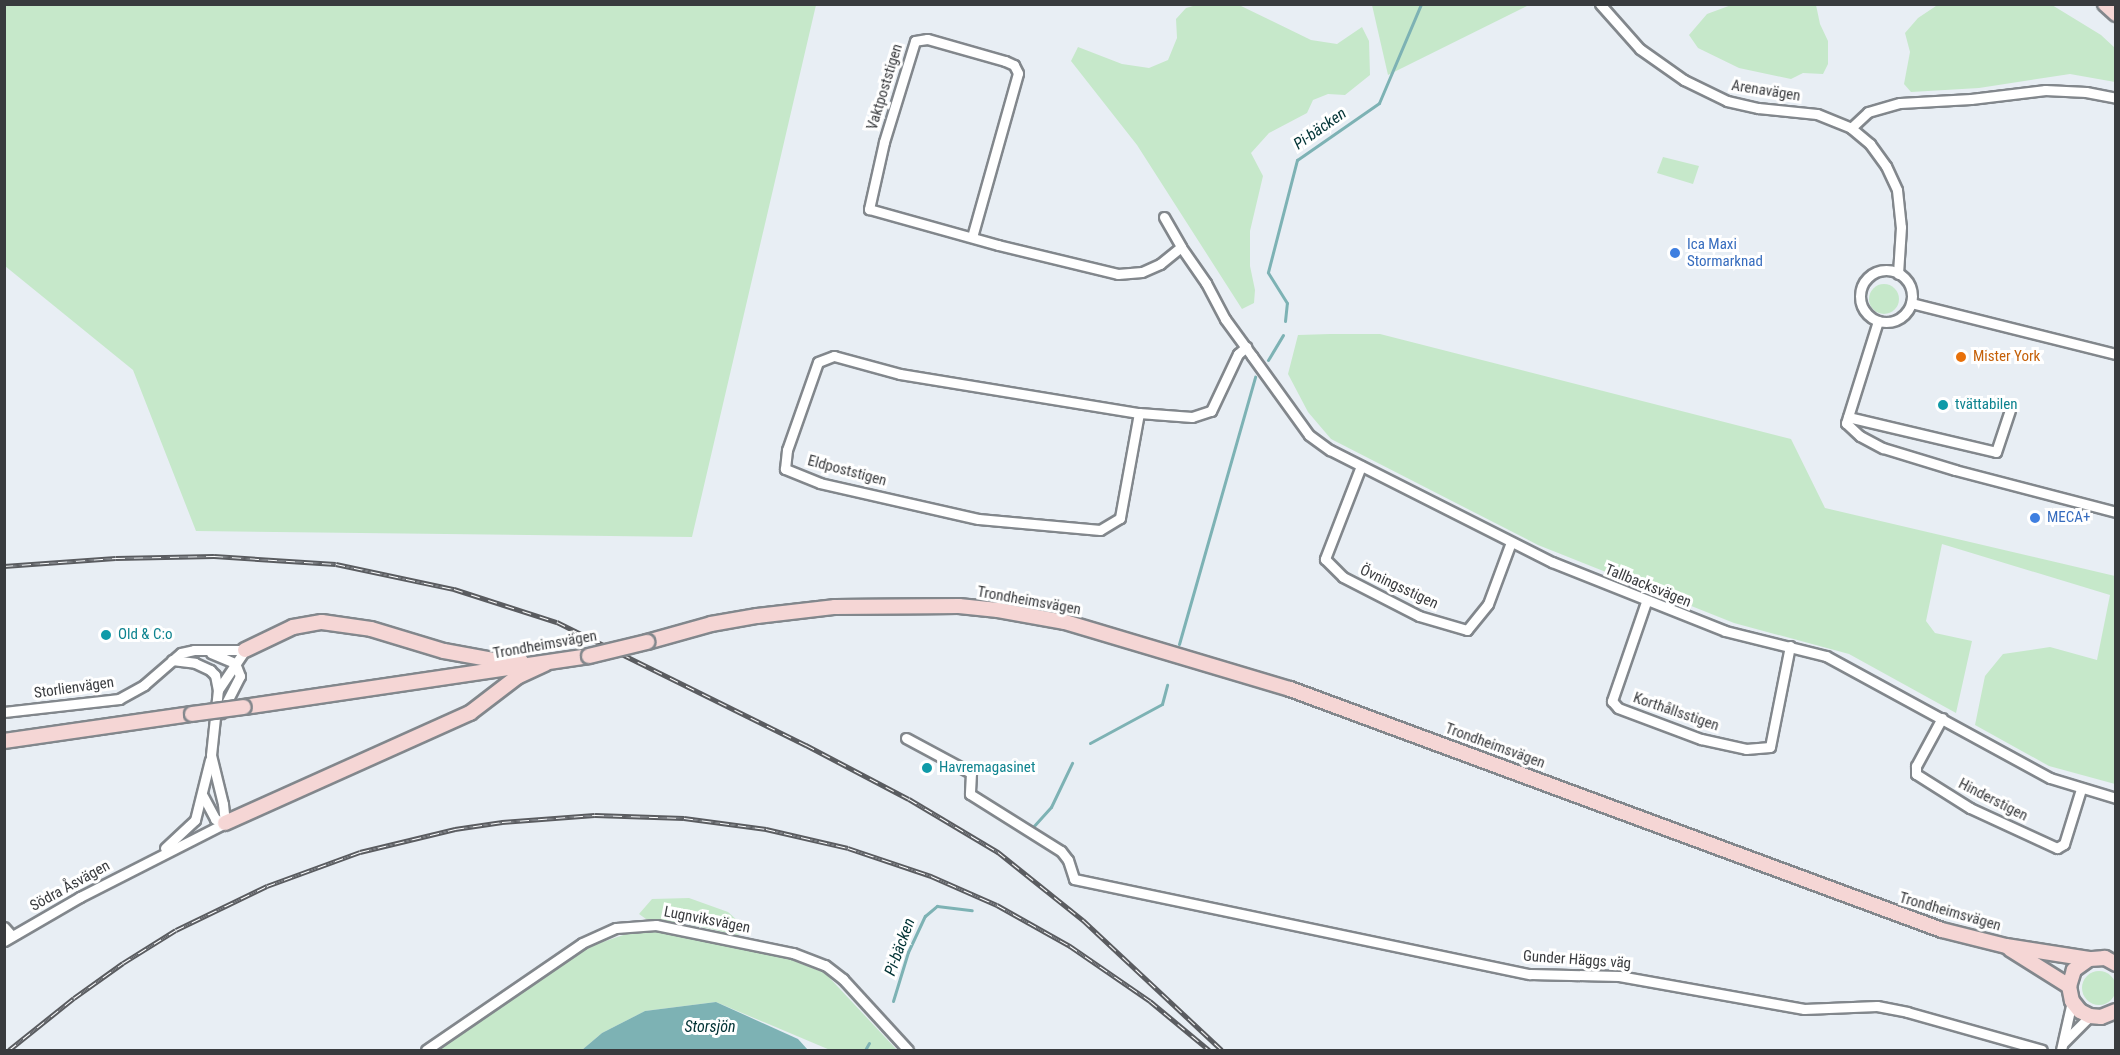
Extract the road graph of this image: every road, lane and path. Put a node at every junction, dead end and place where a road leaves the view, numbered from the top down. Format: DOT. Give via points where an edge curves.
graph roads {
  1 [pos="1600,4"];
  2 [pos="2104,4"];
  3 [pos="2115,14"];
  4 [pos="2115,98"];
  5 [pos="1851,128"];
  6 [pos="1164,217"];
  7 [pos="972,237"];
  8 [pos="1181,247"];
  9 [pos="1898,273"];
  10 [pos="1911,303"];
  11 [pos="1878,321"];
  12 [pos="1242,351"];
  13 [pos="2115,354"];
  14 [pos="2010,410"];
  15 [pos="1139,413"];
  16 [pos="1850,413"];
  17 [pos="1361,466"];
  18 [pos="2115,512"];
  19 [pos="1511,542"];
  20 [pos="1646,602"];
  21 [pos="1790,646"];
  22 [pos="244,650"];
  23 [pos="206,651"];
  24 [pos="172,660"];
  25 [pos="235,663"];
  26 [pos="551,663"];
  27 [pos="218,690"];
  28 [pos="4,712"];
  29 [pos="1942,718"];
  30 [pos="214,732"];
  31 [pos="906,738"];
  32 [pos="4,741"];
  33 [pos="211,755"];
  34 [pos="2081,789"];
  35 [pos="203,796"];
  36 [pos="2115,798"];
  37 [pos="225,823"];
  38 [pos="152,858"];
  39 [pos="4,927"];
  40 [pos="8,939"];
  41 [pos="2006,946"];
  42 [pos="2115,949"];
  43 [pos="2088,959"];
  44 [pos="2110,961"];
  45 [pos="2069,987"];
  46 [pos="2072,1001"];
  47 [pos="2115,1011"];
  48 [pos="2096,1016"];
  49 [pos="2115,1020"];
  50 [pos="2062,1047"];
  51 [pos="426,1050"];
  52 [pos="908,1050"];
  53 [pos="2042,1050"];
  1 -- 5 [label="street, Arenavägen" via="1640,48 1706,92 1758,108 1816,114"];
  2 -- 3 [label="main road"];
  4 -- 5 [label="street" via="2045,90 1900,103 1868,112"];
  5 -- 9 [label="street, Arenavägen" via="1870,144 1897,190 1901,227"];
  6 -- 8 [label="street, Tallbacksvägen"];
  7 -- 7 [label="street, Vaktpoststigen" via="869,209 884,142 915,41 927,39 1005,61 1014,65 1018,73"];
  7 -- 8 [label="street, Vaktpoststigen" via="1119,274 1142,272"];
  8 -- 12 [label="street, Tallbacksvägen" via="1206,283"];
  9 -- 10 [label="street" via="1910,286"];
  9 -- 11 [label="street" via="1871,275 1860,291 1864,311"];
  10 -- 11 [label="street" via="1895,320"];
  10 -- 13 [label="street"];
  11 -- 16 [label="street"];
  12 -- 15 [label="street, Eldpoststigen" via="1211,411 1192,417"];
  12 -- 17 [label="street, Tallbacksvägen" via="1309,435"];
  14 -- 16 [label="street" via="1996,452"];
  15 -- 15 [label="street, Eldpoststigen" via="900,374 834,356 818,362 787,450 785,469 820,483 978,519 1100,530 1120,518"];
  16 -- 18 [label="street" via="1846,423 1883,448"];
  17 -- 19 [label="street, Tallbacksvägen"];
  17 -- 19 [label="street, Övningsstigen" via="1325,559 1343,577 1419,616 1467,630 1488,604"];
  19 -- 20 [label="street, Tallbacksvägen"];
  20 -- 21 [label="street, Tallbacksvägen" via="1725,631"];
  20 -- 21 [label="street, Korthållsstigen" via="1612,701 1618,708 1701,740 1746,749 1770,747"];
  21 -- 29 [label="street, Tallbacksvägen" via="1826,656"];
  22 -- 23 [label="street, Storlienvägen"];
  22 -- 25 [label="street"];
  22 -- 26 [label="main road" via="293,627 322,622 371,629 444,651"];
  23 -- 24 [label="street, Storlienvägen" via="194,650"];
  23 -- 25 [label="street"];
  24 -- 27 [label="street" via="210,670"];
  24 -- 28 [label="street, Storlienvägen" via="144,685 118,699"];
  25 -- 27 [label="street"];
  25 -- 30 [label="street" via="240,676 237,686 225,703"];
  26 -- 32 [label="main road, Trondheimsvägen, bridge"];
  26 -- 37 [label="main road" via="517,676 470,713"];
  26 -- 41 [label="main road, Trondheimsvägen, bridge" via="745,618 834,607 959,606 1065,622 1290,689 1850,898 1942,930"];
  27 -- 30 [label="street"];
  29 -- 34 [label="street, Tallbacksvägen" via="2050,778"];
  29 -- 34 [label="street, Hinderstigen" via="1916,766 1916,774 1970,808 2057,848 2064,844"];
  30 -- 33 [label="street, Södra Åsvägen"];
  31 -- 53 [label="street, Gunder Häggs väg" via="971,773 970,794 1061,850 1074,879 1530,974 1619,976 1804,1009 1877,1006"];
  33 -- 35 [label="street, Södra Åsvägen"];
  33 -- 37 [label="street"];
  34 -- 36 [label="street, Tallbacksvägen"];
  35 -- 37 [label="street" via="215,819"];
  35 -- 38 [label="street, Södra Åsvägen" via="195,820"];
  37 -- 38 [label="street, Södra Åsvägen"];
  38 -- 40 [label="street, Södra Åsvägen"];
  39 -- 40 [label="street"];
  41 -- 43 [label="main road, Trondheimsvägen"];
  41 -- 45 [label="main road, Trondheimsvägen"];
  42 -- 44 [label="main road"];
  43 -- 44 [label="main road, Trondheimsvägen"];
  43 -- 45 [label="main road" via="2074,970"];
  45 -- 46 [label="main road"];
  46 -- 48 [label="main road" via="2080,1011"];
  46 -- 50 [label="street"];
  47 -- 48 [label="main road"];
  48 -- 49 [label="main road"];
  48 -- 50 [label="street"];
  51 -- 52 [label="street, Lugnviksvägen" via="582,943 616,928 656,925 793,953 825,965 843,979"];
}
